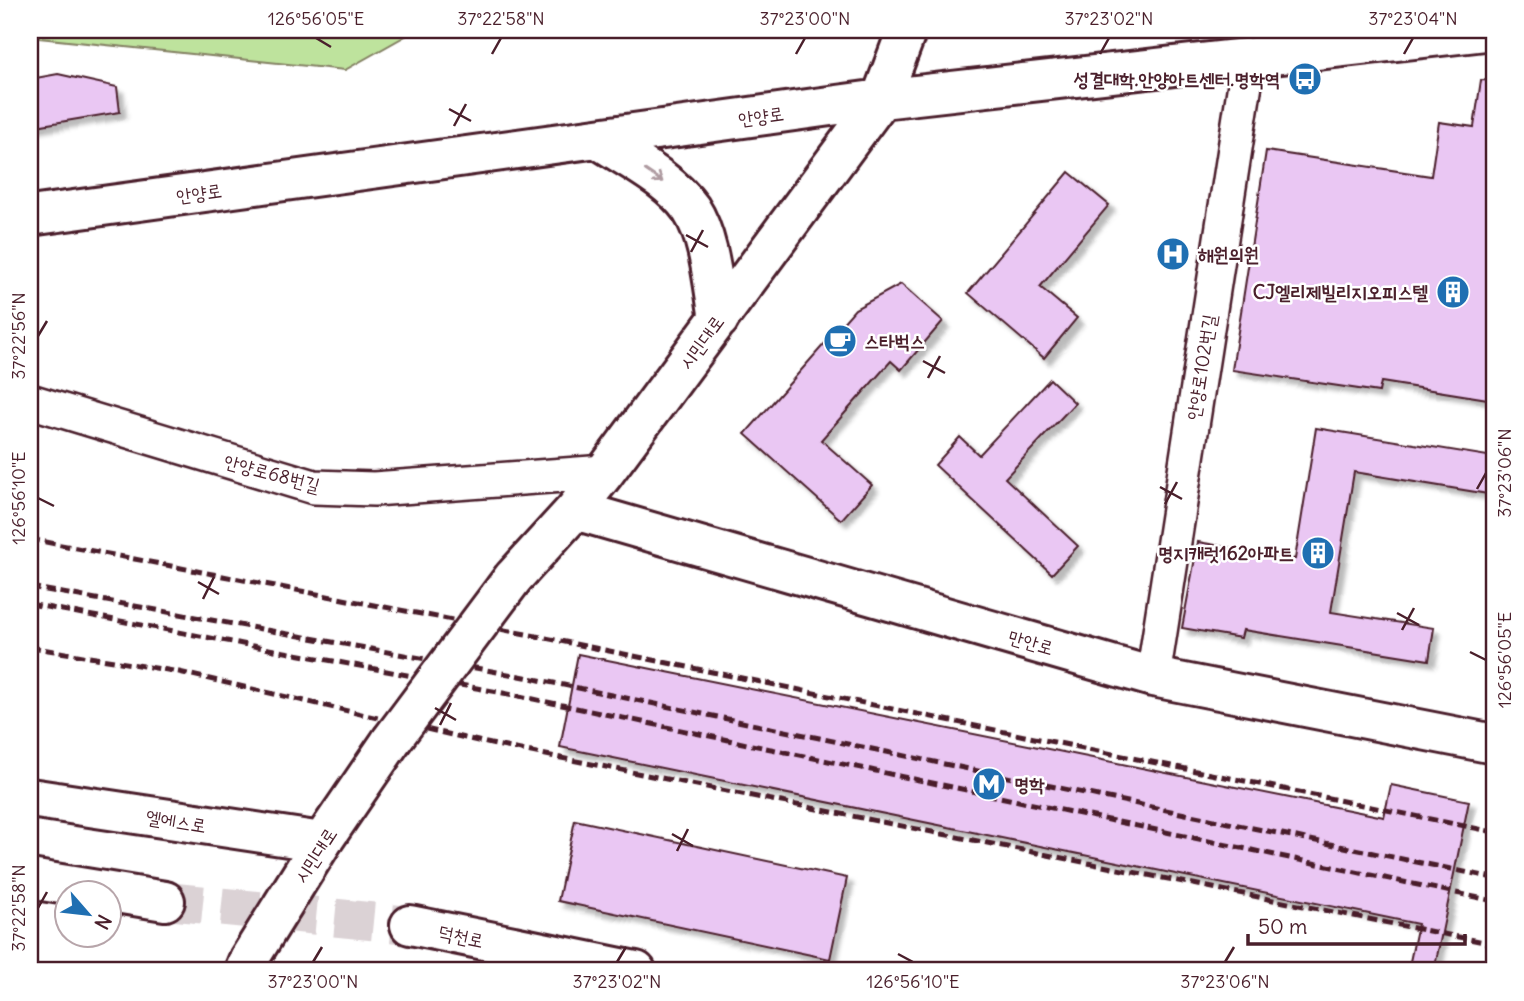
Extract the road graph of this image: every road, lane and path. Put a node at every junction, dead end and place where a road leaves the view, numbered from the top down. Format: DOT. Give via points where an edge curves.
graph roads {
  1 [pos="907,30"];
  2 [pos="1494,30"];
  3 [pos="1249,58"];
  4 [pos="881,99"];
  5 [pos="597,138"];
  6 [pos="30,216"];
  7 [pos="719,318"];
  8 [pos="30,401"];
  9 [pos="605,472"];
  10 [pos="575,510"];
  11 [pos="1153,677"];
  12 [pos="1494,744"];
  13 [pos="30,798"];
  14 [pos="322,842"];
  15 [pos="30,879"];
  16 [pos="165,901"];
  17 [pos="410,925"];
  18 [pos="244,971"];
  19 [pos="636,971"];
  1 -- 4 [label="street, 시민대로"];
  2 -- 3 [label="street, 안양로"];
  3 -- 4 [label="street, 안양로"];
  3 -- 11 [label="street, 안양로102번길"];
  4 -- 5 [label="street, 안양로"];
  4 -- 7 [label="street, 시민대로"];
  5 -- 6 [label="street, 안양로"];
  5 -- 7 [label="street, one-way" via="674,190 692,211 706,249"];
  7 -- 9 [label="street, 시민대로"];
  8 -- 9 [label="street, 안양로68번길" via="314,487 374,489"];
  9 -- 10 [label="street, 시민대로"];
  10 -- 11 [label="street, 만안로"];
  10 -- 14 [label="street, 시민대로, bridge" via="513,578"];
  11 -- 12 [label="street, 만안로"];
  13 -- 14 [label="street, 엘에스로"];
  14 -- 18 [label="street, 시민대로"];
  15 -- 16 [label="street"];
  17 -- 19 [label="street, 덕천로"];
}
